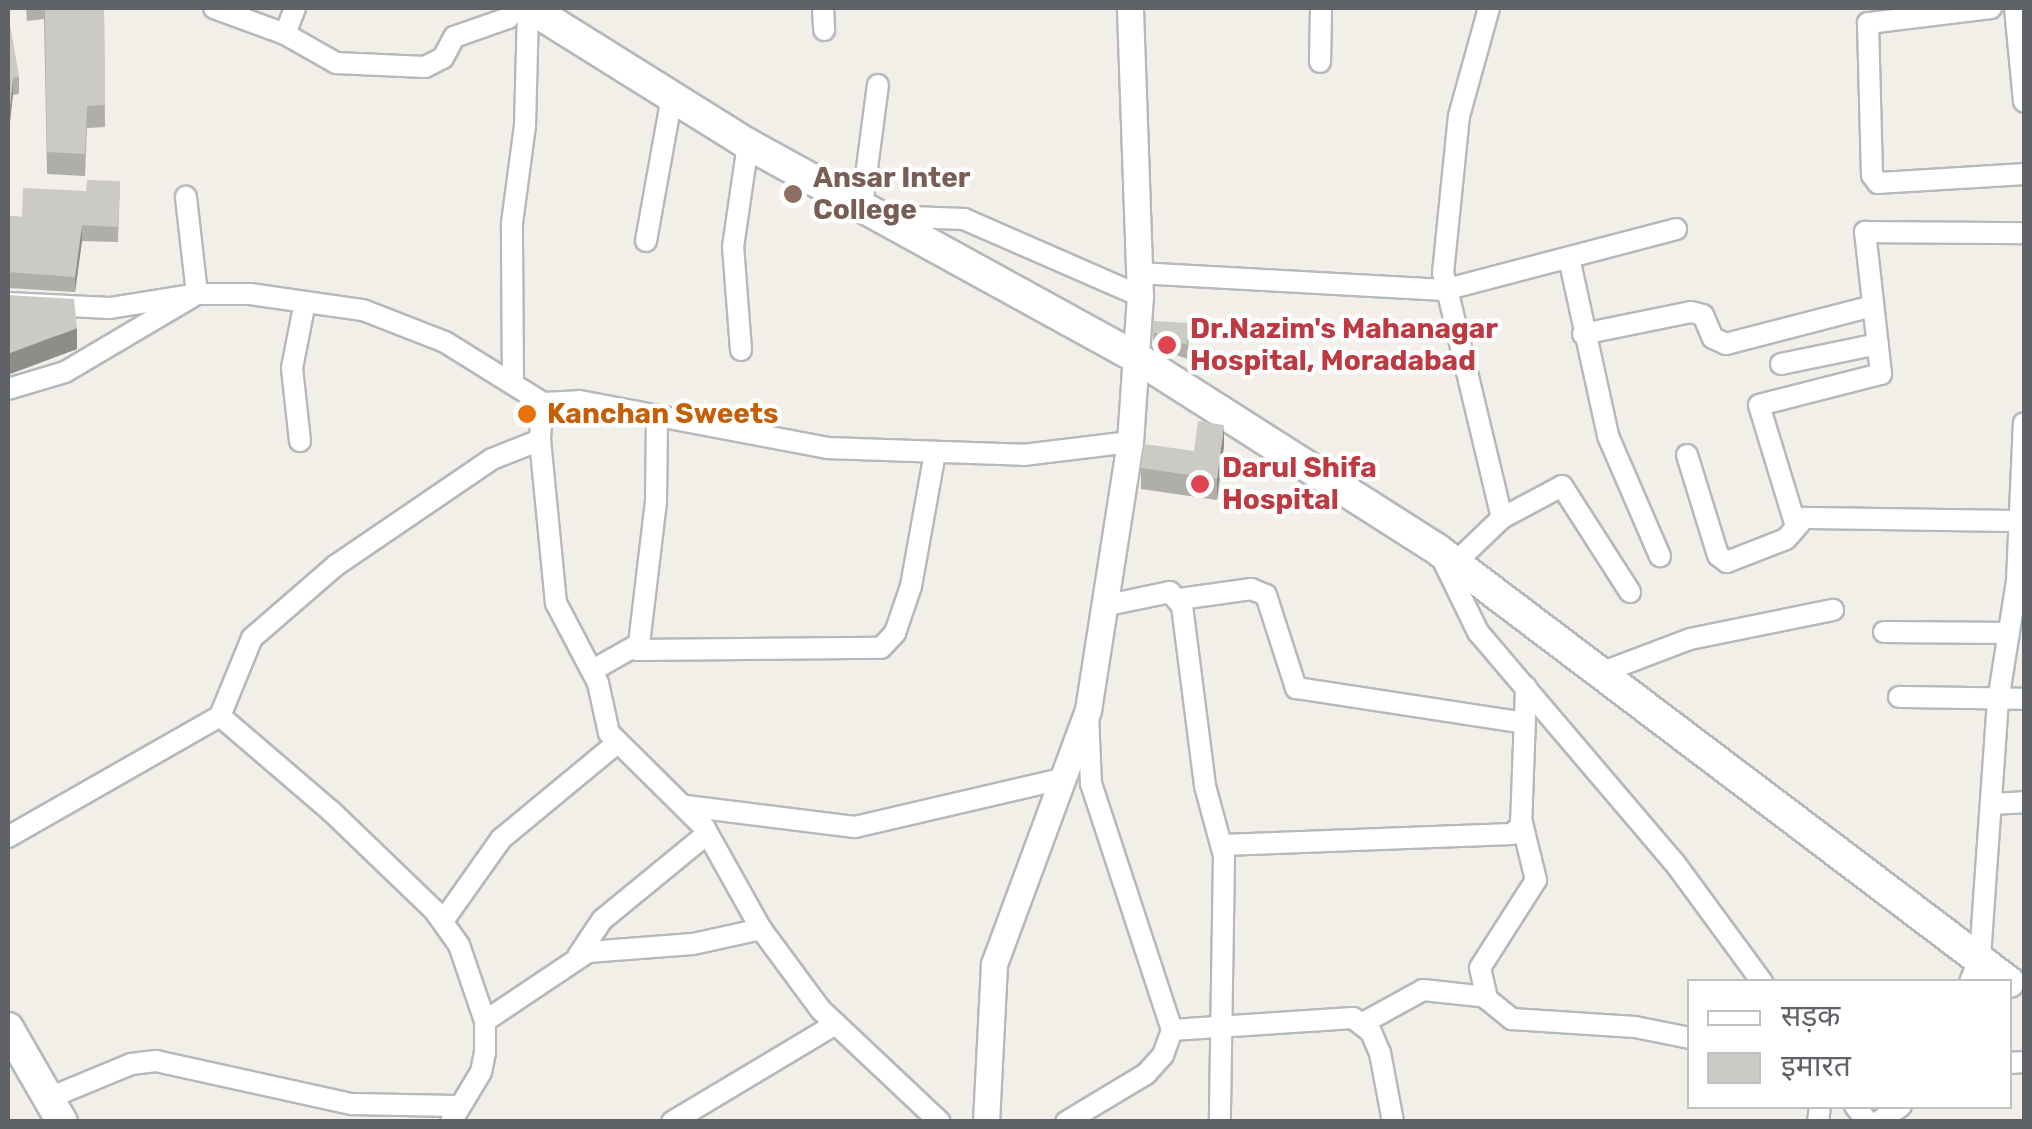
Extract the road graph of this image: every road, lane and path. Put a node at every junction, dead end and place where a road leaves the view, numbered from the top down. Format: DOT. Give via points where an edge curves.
graph roads {
  1 [pos="214,8"];
  2 [pos="295,8"];
  3 [pos="516,8"];
  4 [pos="529,8"];
  5 [pos="824,8"];
  6 [pos="1130,8"];
  7 [pos="1321,8"];
  8 [pos="1490,8"];
  9 [pos="1991,8"];
  10 [pos="2015,8"];
  11 [pos="824,30"];
  12 [pos="285,34"];
  13 [pos="1320,62"];
  14 [pos="878,85"];
  15 [pos="672,96"];
  16 [pos="2024,102"];
  17 [pos="748,144"];
  18 [pos="2024,174"];
  19 [pos="186,197"];
  20 [pos="871,211"];
  21 [pos="1676,229"];
  22 [pos="2024,233"];
  23 [pos="646,241"];
  24 [pos="1569,258"];
  25 [pos="1140,285"];
  26 [pos="1444,290"];
  27 [pos="196,294"];
  28 [pos="305,302"];
  29 [pos="8,303"];
  30 [pos="1872,306"];
  31 [pos="1583,334"];
  32 [pos="1878,344"];
  33 [pos="741,350"];
  34 [pos="1136,358"];
  35 [pos="1781,364"];
  36 [pos="513,384"];
  37 [pos="8,389"];
  38 [pos="543,403"];
  39 [pos="657,418"];
  40 [pos="2024,423"];
  41 [pos="540,440"];
  42 [pos="300,441"];
  43 [pos="1130,442"];
  44 [pos="935,452"];
  45 [pos="1687,455"];
  46 [pos="1502,518"];
  47 [pos="2020,521"];
  48 [pos="1794,523"];
  49 [pos="1446,556"];
  50 [pos="1660,556"];
  51 [pos="2021,579"];
  52 [pos="1630,592"];
  53 [pos="1180,599"];
  54 [pos="1104,606"];
  55 [pos="1832,610"];
  56 [pos="1884,632"];
  57 [pos="2008,634"];
  58 [pos="636,650"];
  59 [pos="592,670"];
  60 [pos="1602,672"];
  61 [pos="1526,687"];
  62 [pos="1899,697"];
  63 [pos="2024,699"];
  64 [pos="1998,701"];
  65 [pos="1088,710"];
  66 [pos="220,716"];
  67 [pos="1524,724"];
  68 [pos="617,742"];
  69 [pos="1065,778"];
  70 [pos="2024,802"];
  71 [pos="1990,804"];
  72 [pos="686,806"];
  73 [pos="1521,818"];
  74 [pos="707,834"];
  75 [pos="8,836"];
  76 [pos="1223,845"];
  77 [pos="443,921"];
  78 [pos="761,929"];
  79 [pos="578,956"];
  80 [pos="1975,970"];
  81 [pos="1760,979"];
  82 [pos="2000,979"];
  83 [pos="1486,997"];
  84 [pos="485,1020"];
  85 [pos="1363,1023"];
  86 [pos="836,1024"];
  87 [pos="1218,1027"];
  88 [pos="8,1028"];
  89 [pos="1172,1030"];
  90 [pos="1687,1037"];
  91 [pos="56,1110"];
  92 [pos="351,1113"];
  93 [pos="453,1114"];
  94 [pos="672,1122"];
  95 [pos="940,1122"];
  96 [pos="986,1122"];
  97 [pos="1066,1122"];
  98 [pos="1220,1122"];
  99 [pos="1393,1122"];
  1 -- 12 [label="street"];
  2 -- 12 [label="street"];
  3 -- 12 [label="street" via="508,18 454,37 443,58 425,67 336,63"];
  4 -- 15 [label="main road"];
  4 -- 36 [label="street" via="525,125 512,223"];
  5 -- 11 [label="street"];
  6 -- 25 [label="street"];
  7 -- 13 [label="street"];
  8 -- 26 [label="street" via="1459,116"];
  9 -- 18 [label="street" via="1868,23 1872,175 1878,183"];
  10 -- 16 [label="street"];
  14 -- 20 [label="street"];
  15 -- 17 [label="main road"];
  15 -- 23 [label="street"];
  17 -- 20 [label="main road"];
  17 -- 33 [label="street" via="734,213"];
  19 -- 27 [label="street"];
  20 -- 25 [label="street" via="964,219"];
  20 -- 34 [label="main road"];
  21 -- 24 [label="street"];
  22 -- 30 [label="street" via="1864,232"];
  24 -- 26 [label="street"];
  24 -- 31 [label="street"];
  25 -- 26 [label="street"];
  25 -- 34 [label="street"];
  26 -- 46 [label="street"];
  27 -- 28 [label="street"];
  27 -- 29 [label="street" via="110,308"];
  27 -- 37 [label="street" via="65,372"];
  28 -- 36 [label="street" via="364,310 446,342"];
  28 -- 42 [label="street" via="292,368"];
  30 -- 31 [label="street" via="1726,344 1713,338 1703,315 1692,312"];
  30 -- 32 [label="street"];
  31 -- 50 [label="street" via="1619,469"];
  32 -- 35 [label="street"];
  32 -- 48 [label="street" via="1882,370 1876,377 1760,405"];
  34 -- 43 [label="street"];
  34 -- 49 [label="main road"];
  36 -- 38 [label="street"];
  38 -- 39 [label="street" via="579,401"];
  38 -- 41 [label="street"];
  39 -- 44 [label="street" via="828,448"];
  39 -- 58 [label="street" via="656,502"];
  40 -- 47 [label="street"];
  41 -- 59 [label="street" via="556,603"];
  41 -- 66 [label="street" via="492,460 321,578 252,638"];
  43 -- 44 [label="street" via="1022,455"];
  43 -- 54 [label="street"];
  44 -- 58 [label="street" via="912,586 882,648"];
  45 -- 48 [label="street" via="1723,561 1786,539"];
  46 -- 49 [label="street"];
  46 -- 52 [label="street" via="1562,486"];
  47 -- 48 [label="street"];
  47 -- 51 [label="street"];
  49 -- 60 [label="main road"];
  49 -- 61 [label="street" via="1478,632"];
  51 -- 57 [label="street"];
  53 -- 54 [label="street" via="1170,592"];
  53 -- 67 [label="street" via="1251,589 1266,596 1296,688"];
  53 -- 76 [label="street" via="1205,786"];
  54 -- 65 [label="street"];
  55 -- 60 [label="street" via="1690,639"];
  56 -- 57 [label="street"];
  57 -- 64 [label="street"];
  58 -- 59 [label="street"];
  59 -- 68 [label="street" via="604,722"];
  60 -- 80 [label="main road"];
  61 -- 67 [label="street"];
  61 -- 81 [label="street" via="1674,862"];
  62 -- 64 [label="street"];
  63 -- 64 [label="street"];
  64 -- 71 [label="street"];
  65 -- 69 [label="street"];
  65 -- 89 [label="street" via="1091,784"];
  66 -- 75 [label="street"];
  66 -- 77 [label="street" via="332,811"];
  67 -- 73 [label="street"];
  68 -- 72 [label="street"];
  68 -- 77 [label="street" via="500,839"];
  69 -- 72 [label="street" via="854,826"];
  69 -- 96 [label="street" via="994,964"];
  70 -- 71 [label="street"];
  71 -- 80 [label="street"];
  72 -- 74 [label="street"];
  73 -- 76 [label="street" via="1507,836"];
  73 -- 83 [label="street" via="1536,880 1480,968"];
  74 -- 78 [label="street"];
  74 -- 79 [label="street" via="602,920"];
  76 -- 87 [label="street"];
  77 -- 84 [label="street" via="459,945"];
  78 -- 79 [label="street"];
  78 -- 86 [label="street"];
  79 -- 84 [label="street"];
  80 -- 82 [label="main road"];
  83 -- 85 [label="street" via="1423,990"];
  83 -- 90 [label="street" via="1512,1019"];
  84 -- 93 [label="street" via="484,1062"];
  85 -- 87 [label="street" via="1343,1017"];
  85 -- 99 [label="street" via="1380,1052"];
  86 -- 94 [label="street"];
  86 -- 95 [label="street"];
  87 -- 89 [label="street"];
  87 -- 98 [label="street"];
  88 -- 91 [label="main road"];
  89 -- 97 [label="street" via="1146,1074"];
  91 -- 92 [label="street" via="131,1064 156,1061"];
  92 -- 93 [label="street"];
}
